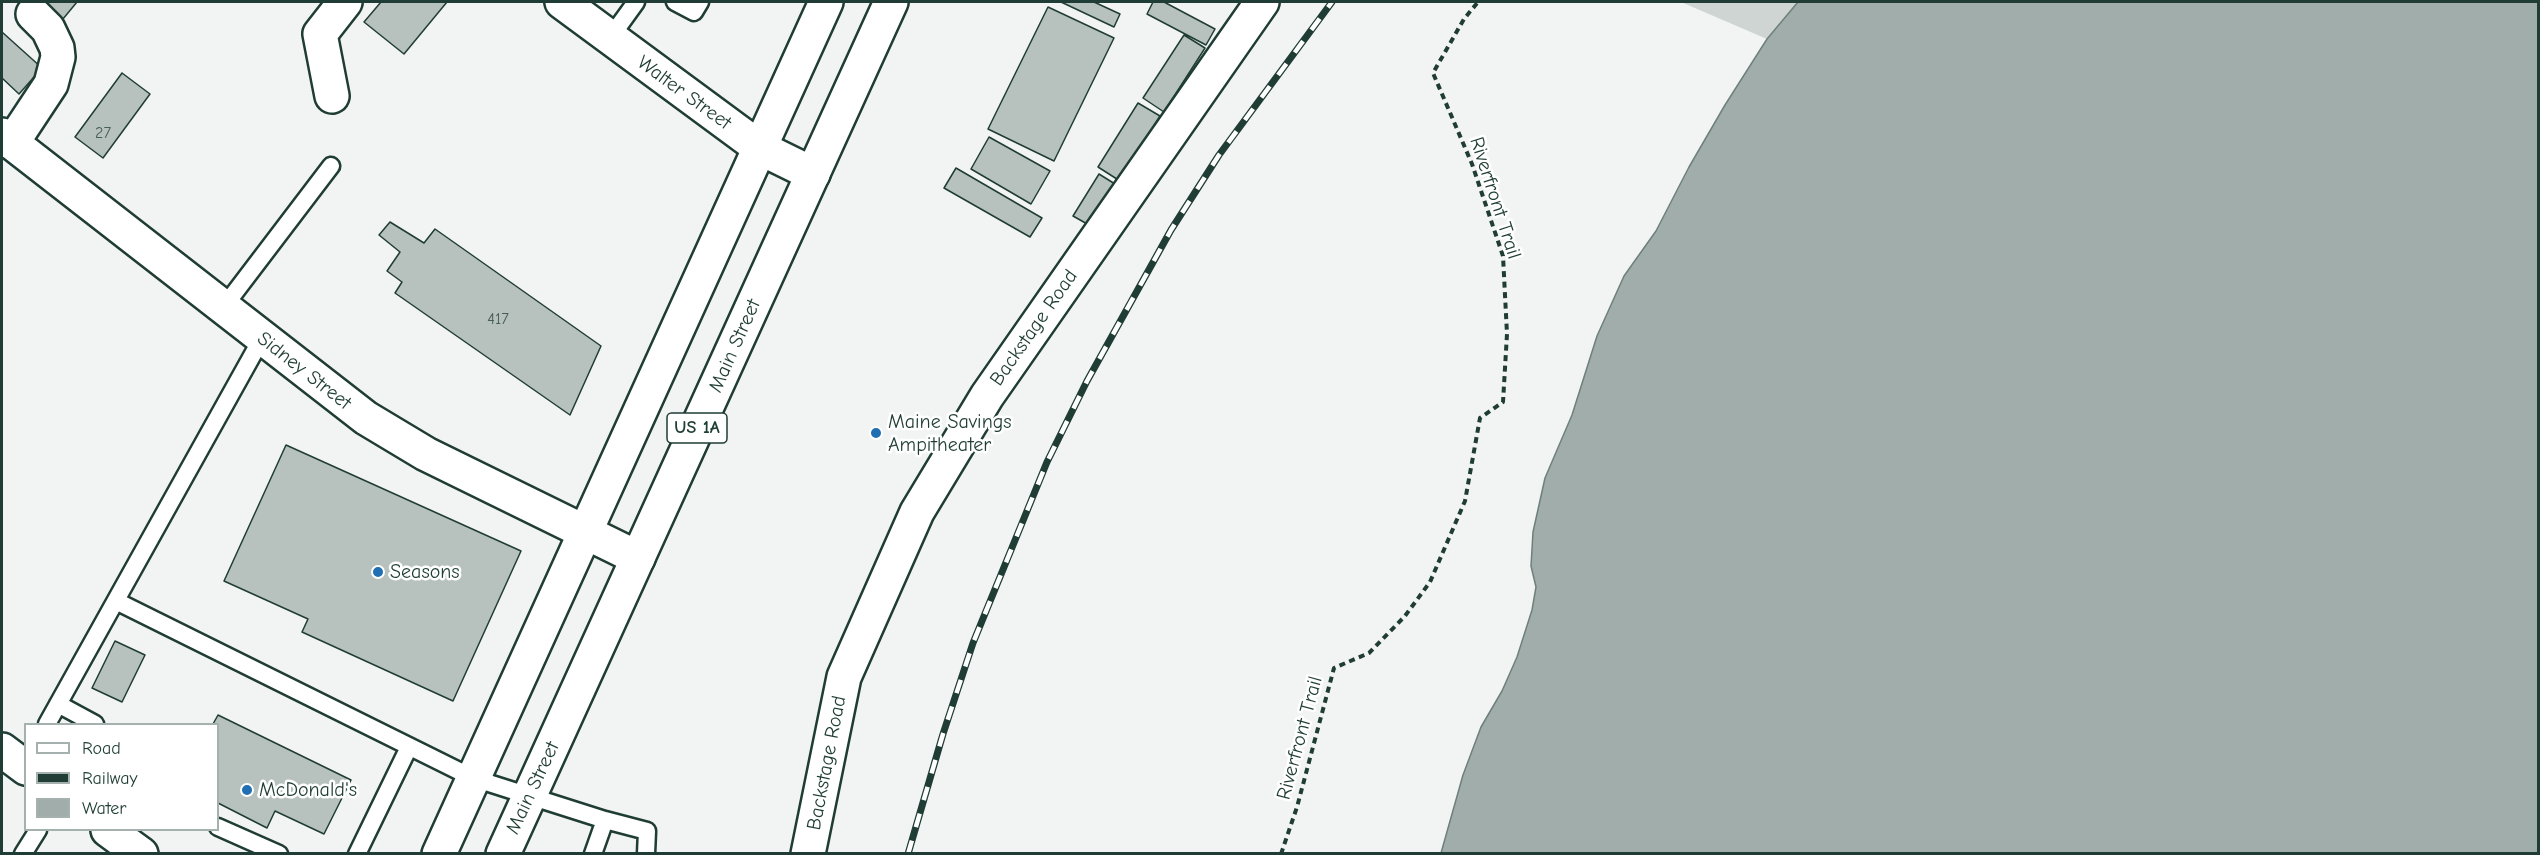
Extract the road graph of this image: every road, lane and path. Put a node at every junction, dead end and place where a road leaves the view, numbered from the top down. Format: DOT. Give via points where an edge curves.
graph roads {
  1 [pos="345,2"];
  2 [pos="562,2"];
  3 [pos="636,2"];
  4 [pos="675,2"];
  5 [pos="700,2"];
  6 [pos="826,2"];
  7 [pos="891,2"];
  8 [pos="1262,2"];
  9 [pos="1478,2"];
  10 [pos="33,14"];
  11 [pos="610,38"];
  12 [pos="332,96"];
  13 [pos="7,139"];
  14 [pos="760,148"];
  15 [pos="332,166"];
  16 [pos="813,174"];
  17 [pos="223,308"];
  18 [pos="262,338"];
  19 [pos="585,532"];
  20 [pos="638,558"];
  21 [pos="116,602"];
  22 [pos="58,704"];
  23 [pos="48,723"];
  24 [pos="93,723"];
  25 [pos="409,747"];
  26 [pos="2,750"];
  27 [pos="24,766"];
  28 [pos="473,778"];
  29 [pos="530,796"];
  30 [pos="605,820"];
  31 [pos="219,827"];
  32 [pos="37,831"];
  33 [pos="109,831"];
  34 [pos="23,854"];
  35 [pos="141,854"];
  36 [pos="279,854"];
  37 [pos="357,854"];
  38 [pos="439,854"];
  39 [pos="503,854"];
  40 [pos="593,854"];
  41 [pos="646,854"];
  42 [pos="808,854"];
  43 [pos="1281,854"];
  1 -- 12 [label="street" via="320,34"];
  2 -- 11 [label="street, Walter Street"];
  3 -- 11 [label="lane"];
  4 -- 5 [label="lane" via="694,12"];
  6 -- 14 [label="street, US 1A"];
  7 -- 16 [label="street, Main Street / US 1A"];
  8 -- 42 [label="street, Backstage Road" via="987,396 917,512 844,677"];
  9 -- 43 [label="path, Riverfront Trail" via="1432,73 1472,164 1503,256 1507,334 1503,402 1480,418 1465,501 1430,582 1405,616 1369,652 1334,668"];
  10 -- 13 [label="street" via="48,29 58,57 51,84"];
  11 -- 14 [label="street, Walter Street"];
  13 -- 17 [label="street, Sidney Street"];
  14 -- 16 [label="street, Walter Street"];
  14 -- 19 [label="street, US 1A"];
  15 -- 17 [label="lane"];
  16 -- 20 [label="street, Main Street / US 1A"];
  17 -- 18 [label="street, Sidney Street"];
  18 -- 19 [label="street, Sidney Street" via="395,436"];
  18 -- 21 [label="lane"];
  19 -- 20 [label="street, Sidney Street"];
  19 -- 28 [label="street, US 1A"];
  20 -- 29 [label="street, Main Street / US 1A"];
  21 -- 22 [label="lane"];
  21 -- 25 [label="lane"];
  22 -- 23 [label="lane"];
  22 -- 24 [label="lane"];
  25 -- 28 [label="lane"];
  25 -- 37 [label="lane"];
  26 -- 27 [label="street"];
  28 -- 29 [label="lane"];
  28 -- 38 [label="street, US 1A"];
  29 -- 30 [label="lane"];
  29 -- 39 [label="street, Main Street / US 1A"];
  30 -- 40 [label="lane"];
  30 -- 41 [label="lane" via="647,831"];
  31 -- 36 [label="lane"];
  32 -- 34 [label="lane"];
  33 -- 35 [label="street"];
}
